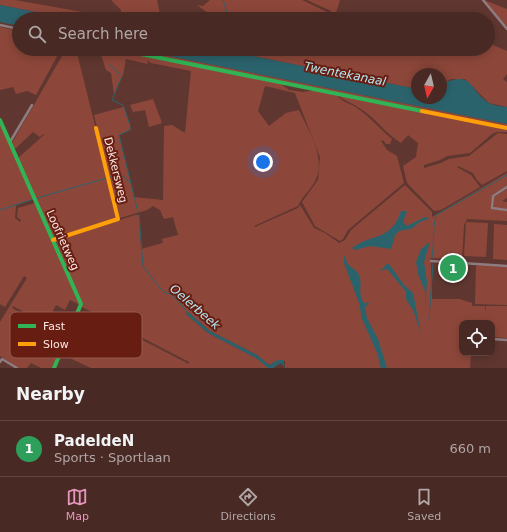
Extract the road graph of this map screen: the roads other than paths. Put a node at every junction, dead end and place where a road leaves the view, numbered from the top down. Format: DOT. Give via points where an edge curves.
graph roads {
  1 [pos="483,0"];
  2 [pos="493,12"];
  3 [pos="495,14"];
  4 [pos="0,25"];
  5 [pos="12,28"];
  6 [pos="507,29"];
  7 [pos="151,56"];
  8 [pos="32,105"];
  9 [pos="0,120"];
  10 [pos="96,128"];
  11 [pos="507,128"];
  12 [pos="10,142"];
  13 [pos="507,187"];
  14 [pos="507,210"];
  15 [pos="53,240"];
  16 [pos="432,261"];
  17 [pos="507,266"];
  18 [pos="78,312"];
  19 [pos="495,339"];
  20 [pos="507,340"];
  21 [pos="1,358"];
  22 [pos="58,358"];
  23 [pos="0,362"];
  24 [pos="17,368"];
  25 [pos="54,368"];
  1 -- 2 [label="street"];
  3 -- 6 [label="street"];
  4 -- 5 [label="street"];
  7 -- 11 [label="street"];
  8 -- 12 [label="street"];
  9 -- 12 [label="street, Loofrietweg"];
  10 -- 15 [label="street, Dekkersweg" via="118,219"];
  12 -- 15 [label="street, Loofrietweg"];
  13 -- 14 [label="street" via="493,196 492,208"];
  15 -- 18 [label="street, Loofrietweg" via="81,304"];
  16 -- 17 [label="street"];
  19 -- 20 [label="street"];
  21 -- 23 [label="street"];
  21 -- 24 [label="street"];
  22 -- 25 [label="street, Loofrietweg"];
}
